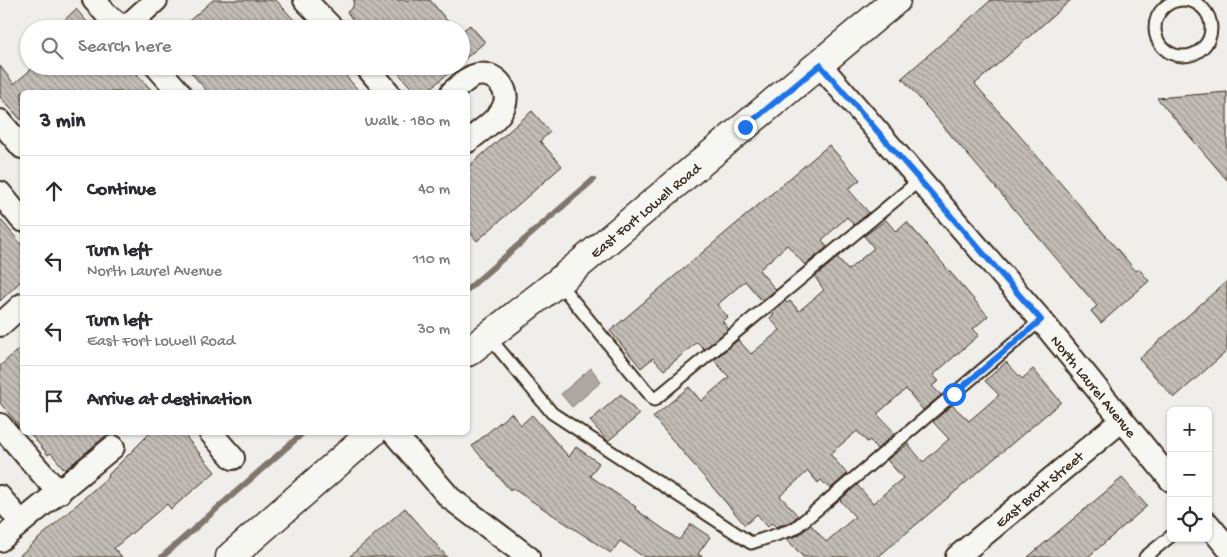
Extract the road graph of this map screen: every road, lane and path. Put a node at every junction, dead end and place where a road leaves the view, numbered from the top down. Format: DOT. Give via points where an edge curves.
graph roads {
  1 [pos="94,0"];
  2 [pos="156,0"];
  3 [pos="896,0"];
  4 [pos="316,3"];
  5 [pos="1160,4"];
  6 [pos="113,20"];
  7 [pos="134,20"];
  8 [pos="327,20"];
  9 [pos="820,65"];
  10 [pos="164,75"];
  11 [pos="374,75"];
  12 [pos="177,90"];
  13 [pos="386,90"];
  14 [pos="454,90"];
  15 [pos="0,121"];
  16 [pos="470,139"];
  17 [pos="20,145"];
  18 [pos="921,179"];
  19 [pos="0,194"];
  20 [pos="20,218"];
  21 [pos="558,282"];
  22 [pos="20,307"];
  23 [pos="1041,320"];
  24 [pos="0,325"];
  25 [pos="477,343"];
  26 [pos="1121,421"];
  27 [pos="0,425"];
  28 [pos="213,435"];
  29 [pos="370,435"];
  30 [pos="396,435"];
  31 [pos="112,447"];
  32 [pos="233,458"];
  33 [pos="1167,475"];
  34 [pos="59,493"];
  35 [pos="0,497"];
  36 [pos="21,522"];
  37 [pos="1212,529"];
  38 [pos="1167,539"];
  39 [pos="0,540"];
  40 [pos="1227,546"];
  41 [pos="230,557"];
  42 [pos="528,557"];
  43 [pos="957,557"];
  44 [pos="1145,557"];
  1 -- 6 [label="street"];
  2 -- 7 [label="street"];
  3 -- 9 [label="main road, East Fort Lowell Road"];
  4 -- 8 [label="street"];
  5 -- 5 [label="lane" via="1190,1 1205,11 1212,28 1205,46 1198,52 1179,56 1163,47 1156,32"];
  9 -- 18 [label="street, North Laurel Avenue"];
  9 -- 21 [label="main road, East Fort Lowell Road"];
  10 -- 12 [label="street"];
  11 -- 13 [label="street"];
  14 -- 16 [label="street" via="479,74 494,78 504,89 506,97 501,112"];
  15 -- 17 [label="street"];
  18 -- 21 [label="lane" via="654,400"];
  18 -- 23 [label="street, North Laurel Avenue"];
  19 -- 20 [label="street"];
  21 -- 25 [label="main road, East Fort Lowell Road"];
  22 -- 24 [label="street"];
  23 -- 25 [label="lane" via="794,529 751,543 552,413"];
  23 -- 26 [label="street, North Laurel Avenue"];
  26 -- 33 [label="street, North Laurel Avenue"];
  26 -- 43 [label="street, East Brott Street"];
  27 -- 34 [label="street"];
  28 -- 32 [label="street"];
  29 -- 41 [label="main road"];
  30 -- 42 [label="street" via="450,498"];
  31 -- 34 [label="street"];
  34 -- 36 [label="street"];
  35 -- 36 [label="street"];
  36 -- 39 [label="street"];
  37 -- 40 [label="street"];
  38 -- 44 [label="lane"];
}
